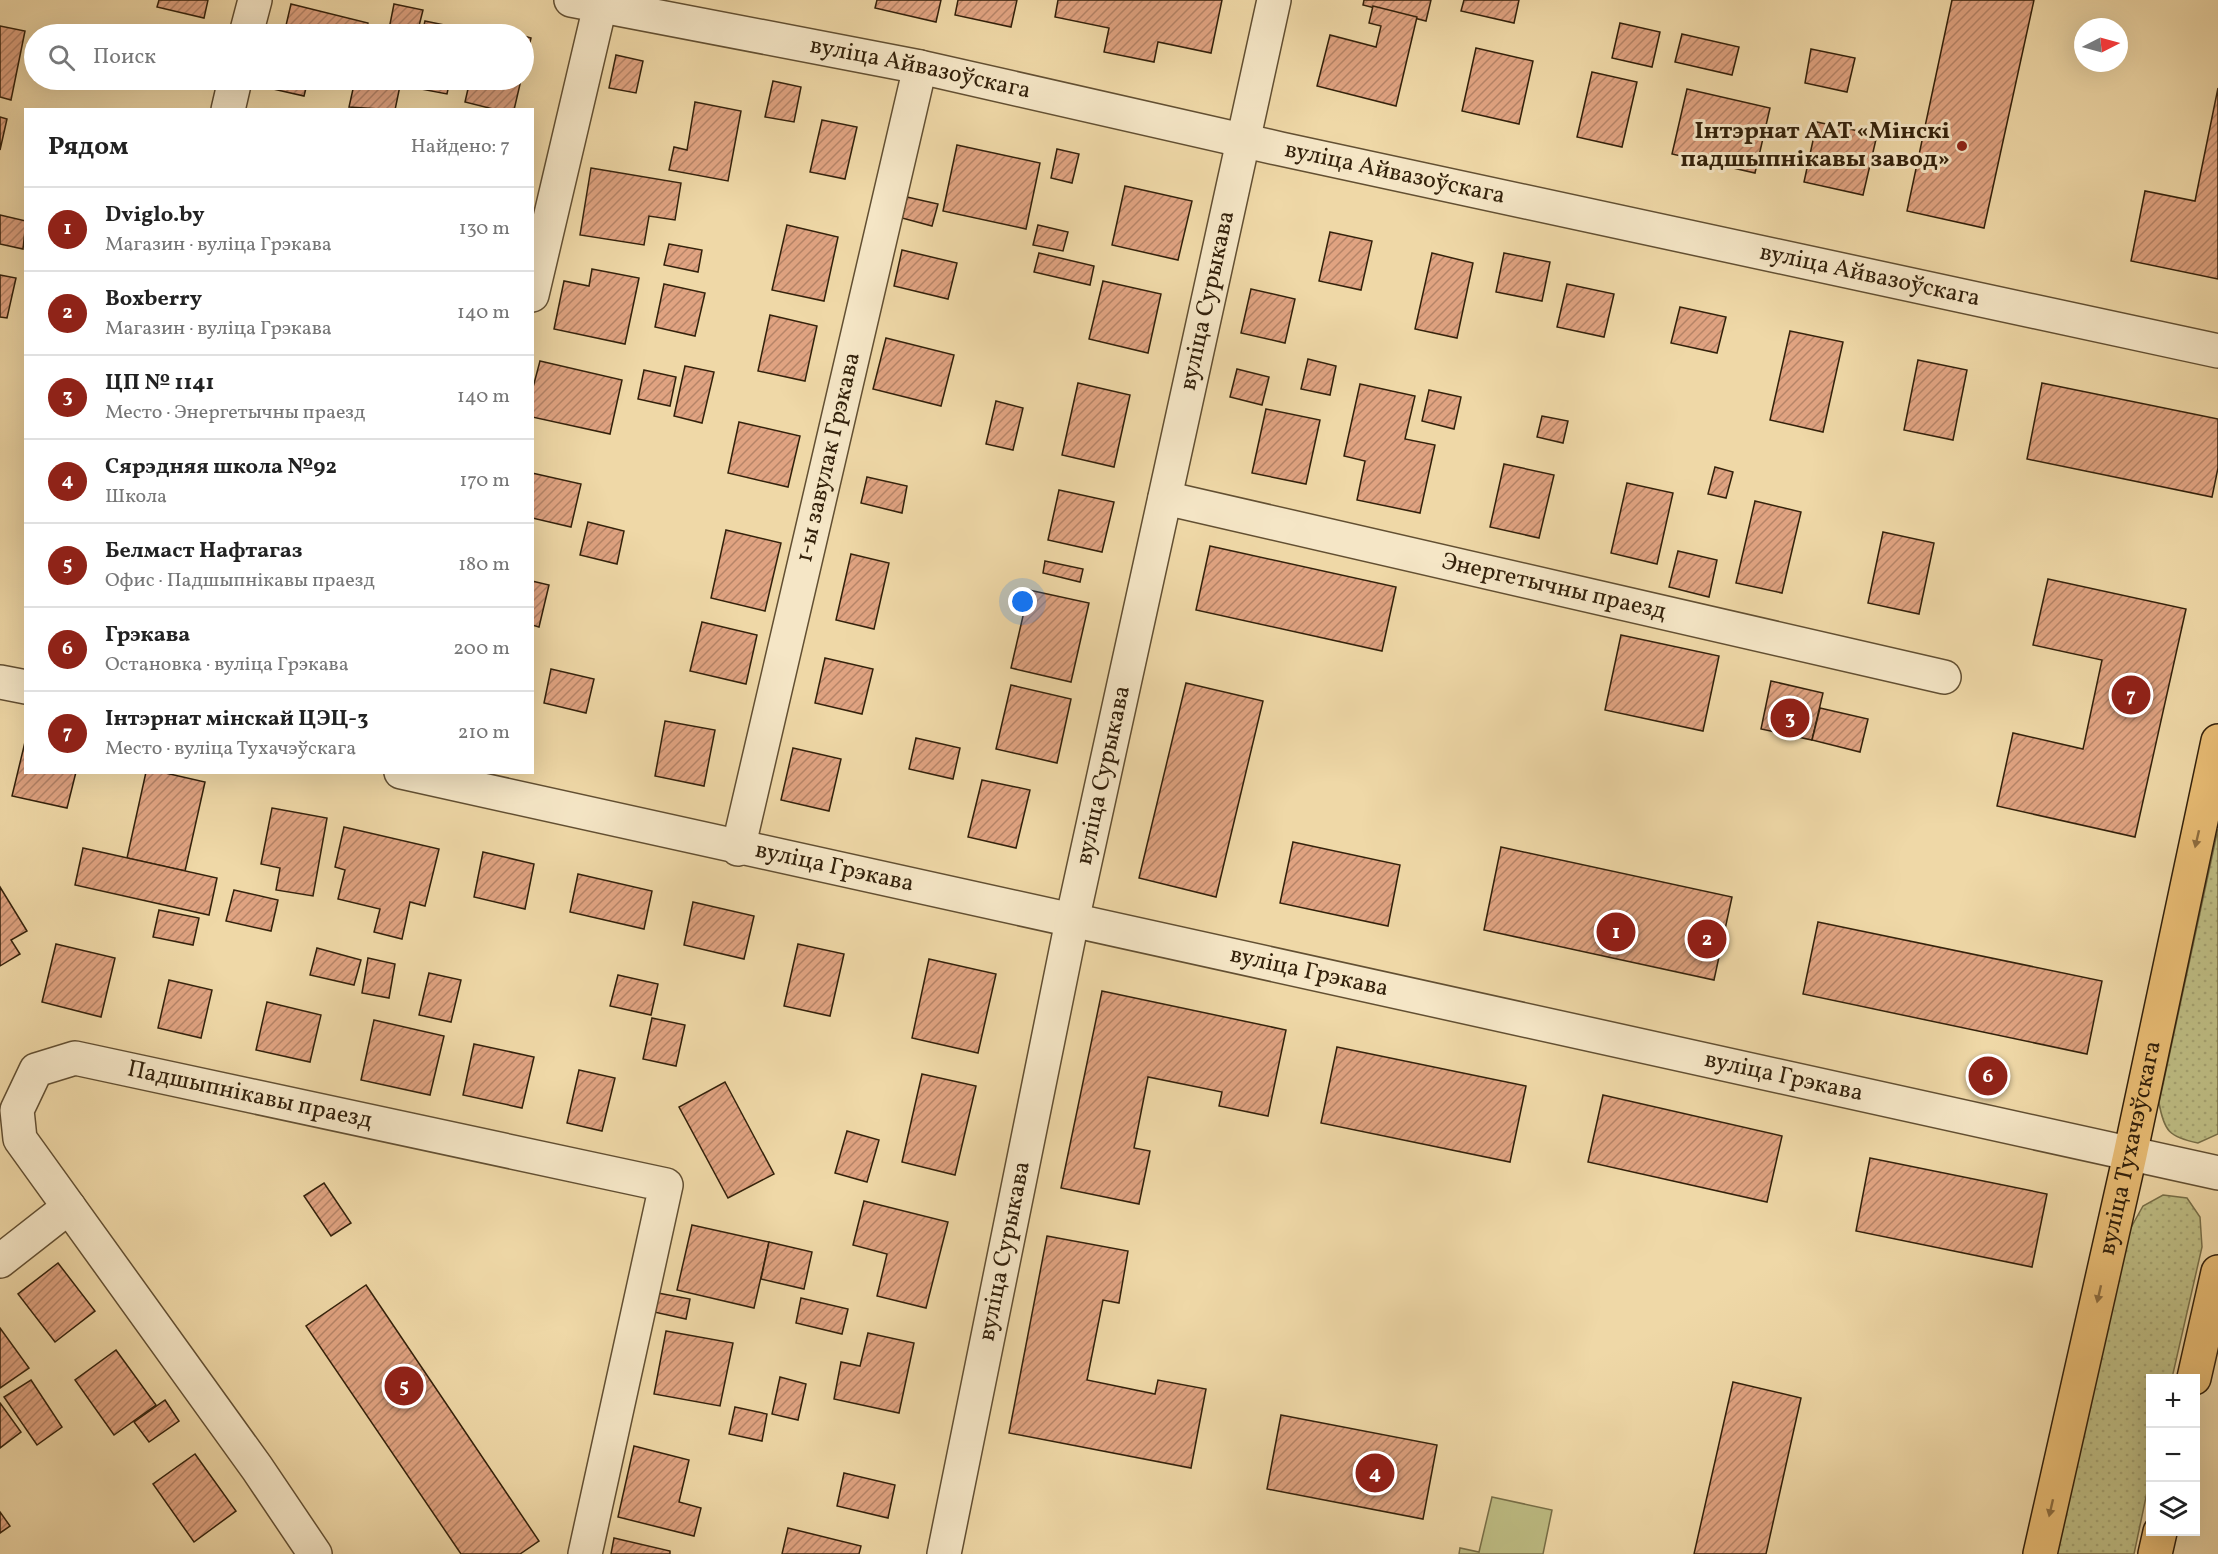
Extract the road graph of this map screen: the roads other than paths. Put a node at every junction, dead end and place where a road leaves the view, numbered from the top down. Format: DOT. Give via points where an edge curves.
graph roads {
  1 [pos="255,0"];
  2 [pos="1274,0"];
  3 [pos="586,3"];
  4 [pos="249,24"];
  5 [pos="920,67"];
  6 [pos="233,90"];
  7 [pos="228,108"];
  8 [pos="1243,140"];
  9 [pos="534,284"];
  10 [pos="2218,351"];
  11 [pos="1165,498"];
  12 [pos="1944,677"];
  13 [pos="0,682"];
  14 [pos="24,687"];
  15 [pos="2218,741"];
  16 [pos="414,774"];
  17 [pos="738,849"];
  18 [pos="1072,921"];
  19 [pos="2130,1155"];
  20 [pos="2218,1173"];
  21 [pos="69,1207"];
  22 [pos="0,1261"];
  23 [pos="2218,1272"];
  24 [pos="2195,1374"];
  25 [pos="2159,1536"];
  26 [pos="315,1554"];
  27 [pos="585,1554"];
  28 [pos="944,1554"];
  29 [pos="2040,1554"];
  30 [pos="2155,1554"];
  1 -- 4 [label="street"];
  2 -- 8 [label="street, вуліца Сурыкава"];
  3 -- 5 [label="street, вуліца Айвазоўскага"];
  3 -- 9 [label="street"];
  5 -- 8 [label="street, вуліца Айвазоўскага"];
  5 -- 17 [label="street, 1-ы завулак Грэкава"];
  6 -- 7 [label="street"];
  8 -- 10 [label="street, вуліца Айвазоўскага"];
  8 -- 11 [label="street, вуліца Сурыкава"];
  11 -- 12 [label="street, Энергетычны праезд"];
  11 -- 18 [label="street, вуліца Сурыкава"];
  13 -- 14 [label="street"];
  15 -- 19 [label="main road, вуліца Тухачэўскага, one-way"];
  16 -- 17 [label="street, вуліца Грэкава"];
  17 -- 18 [label="street, вуліца Грэкава"];
  18 -- 19 [label="street, вуліца Грэкава"];
  18 -- 28 [label="street, вуліца Сурыкава"];
  19 -- 20 [label="street, вуліца Грэкава"];
  19 -- 29 [label="main road, вуліца Тухачэўскага, one-way"];
  21 -- 22 [label="street"];
  21 -- 26 [label="street, Падшыпнікавы праезд"];
  21 -- 27 [label="street, Падшыпнікавы праезд" via="20,1139 17,1110 36,1070 75,1058 666,1185"];
  23 -- 24 [label="main road"];
  25 -- 30 [label="main road"];
}
